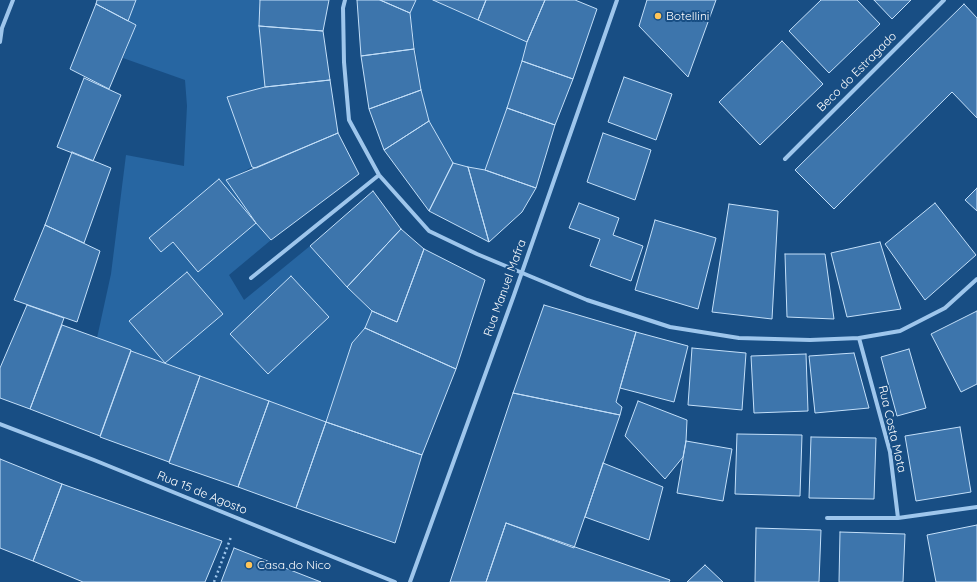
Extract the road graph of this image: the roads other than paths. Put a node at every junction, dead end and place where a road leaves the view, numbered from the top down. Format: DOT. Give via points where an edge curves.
graph roads {
  1 [pos="13,0"];
  2 [pos="344,0"];
  3 [pos="617,0"];
  4 [pos="944,0"];
  5 [pos="0,42"];
  6 [pos="785,159"];
  7 [pos="379,175"];
  8 [pos="521,272"];
  9 [pos="251,278"];
  10 [pos="977,279"];
  11 [pos="859,338"];
  12 [pos="0,424"];
  13 [pos="977,507"];
  14 [pos="827,518"];
  15 [pos="898,518"];
  16 [pos="395,582"];
  17 [pos="410,582"];
  1 -- 5 [label="street" via="2,28"];
  2 -- 7 [label="street" via="344,62 349,120"];
  3 -- 8 [label="street, Rua Manuel Mafra"];
  4 -- 6 [label="street, Beco do Estragado"];
  7 -- 8 [label="street" via="429,231"];
  7 -- 9 [label="street"];
  8 -- 11 [label="street" via="587,300 670,327 739,338"];
  8 -- 17 [label="street, Rua Manuel Mafra"];
  10 -- 11 [label="street" via="945,308 900,330"];
  11 -- 15 [label="street, Rua Costa Mota" via="890,452"];
  12 -- 16 [label="street, Rua 15 de Agosto"];
  13 -- 15 [label="street"];
  14 -- 15 [label="street"];
}
